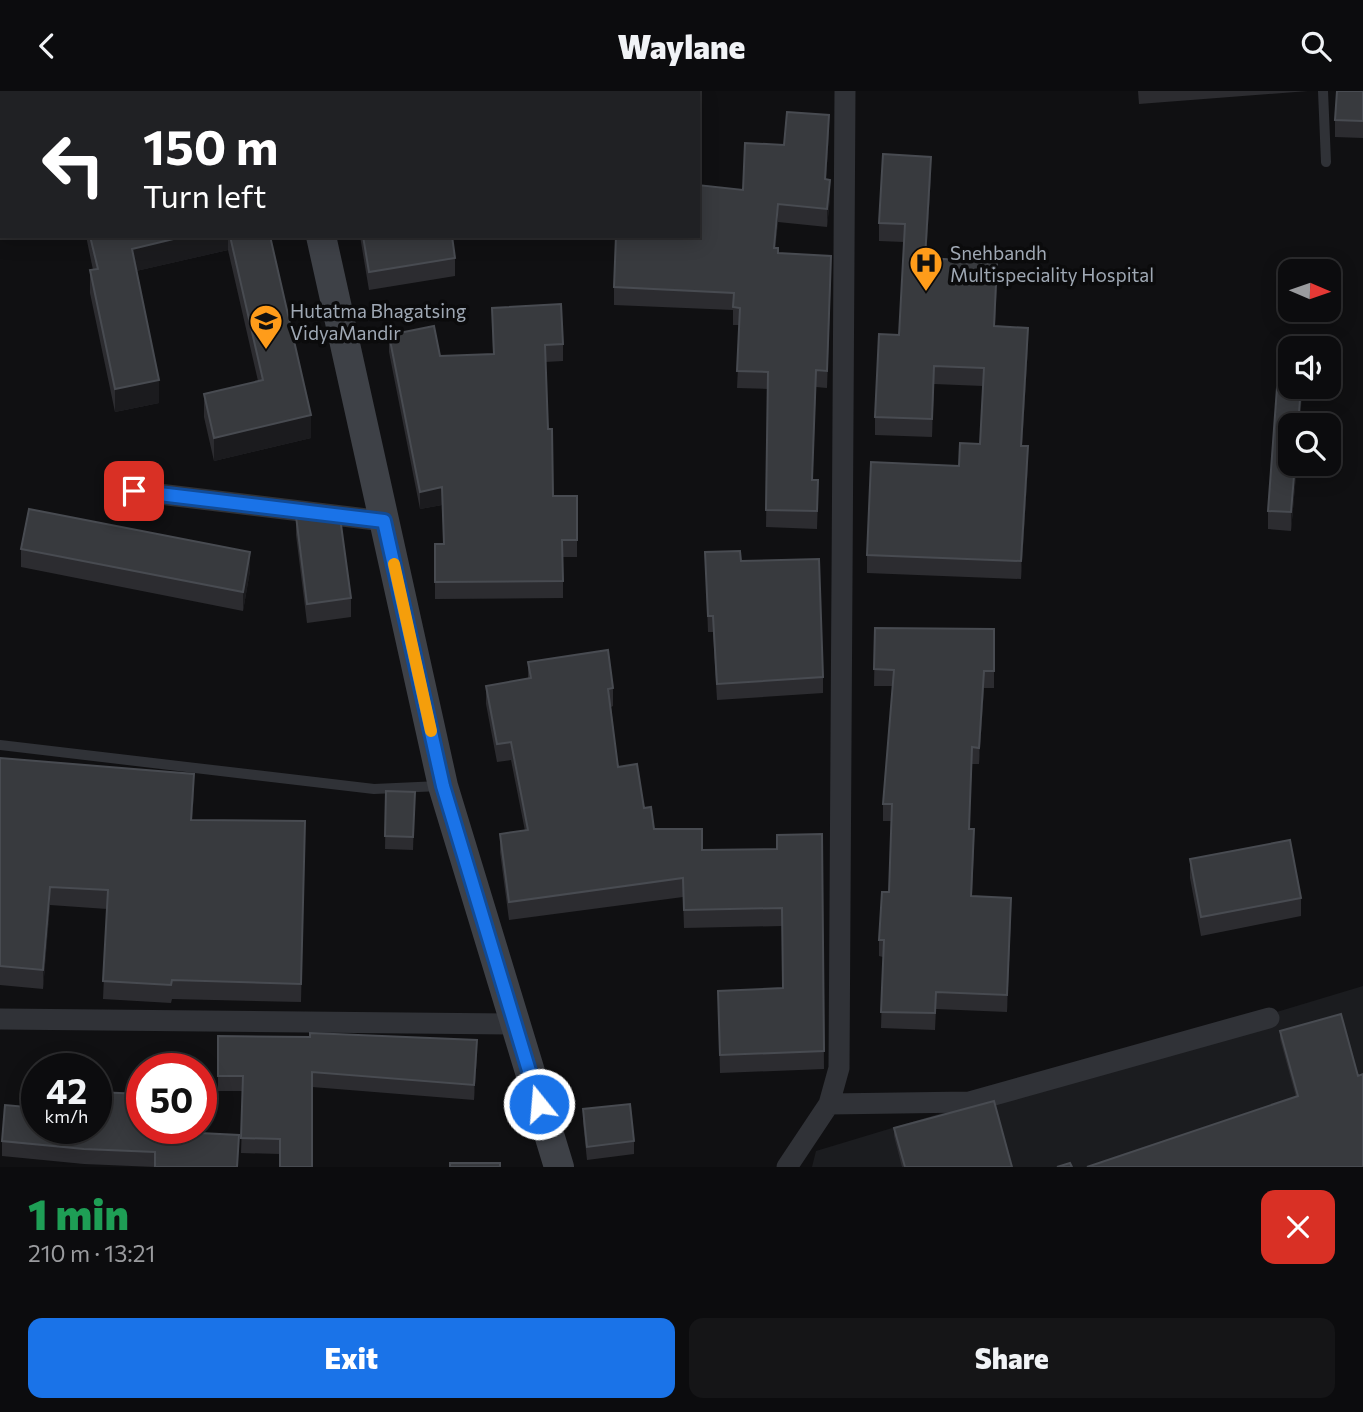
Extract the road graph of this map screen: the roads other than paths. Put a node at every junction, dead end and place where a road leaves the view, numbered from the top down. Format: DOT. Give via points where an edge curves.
graph roads {
  1 [pos="845,91"];
  2 [pos="1323,91"];
  3 [pos="1326,162"];
  4 [pos="321,238"];
  5 [pos="134,491"];
  6 [pos="384,521"];
  7 [pos="0,745"];
  8 [pos="443,786"];
  9 [pos="1269,1018"];
  10 [pos="0,1019"];
  11 [pos="515,1024"];
  12 [pos="829,1104"];
  13 [pos="559,1167"];
  14 [pos="787,1167"];
  1 -- 12 [label="street" via="840,1010 839,1068"];
  2 -- 3 [label="lane"];
  4 -- 6 [label="main road"];
  5 -- 6 [label="street"];
  6 -- 8 [label="main road"];
  7 -- 8 [label="lane" via="374,789"];
  8 -- 11 [label="main road"];
  9 -- 12 [label="street" via="969,1101"];
  10 -- 11 [label="street"];
  11 -- 13 [label="main road"];
  12 -- 14 [label="street"];
}
